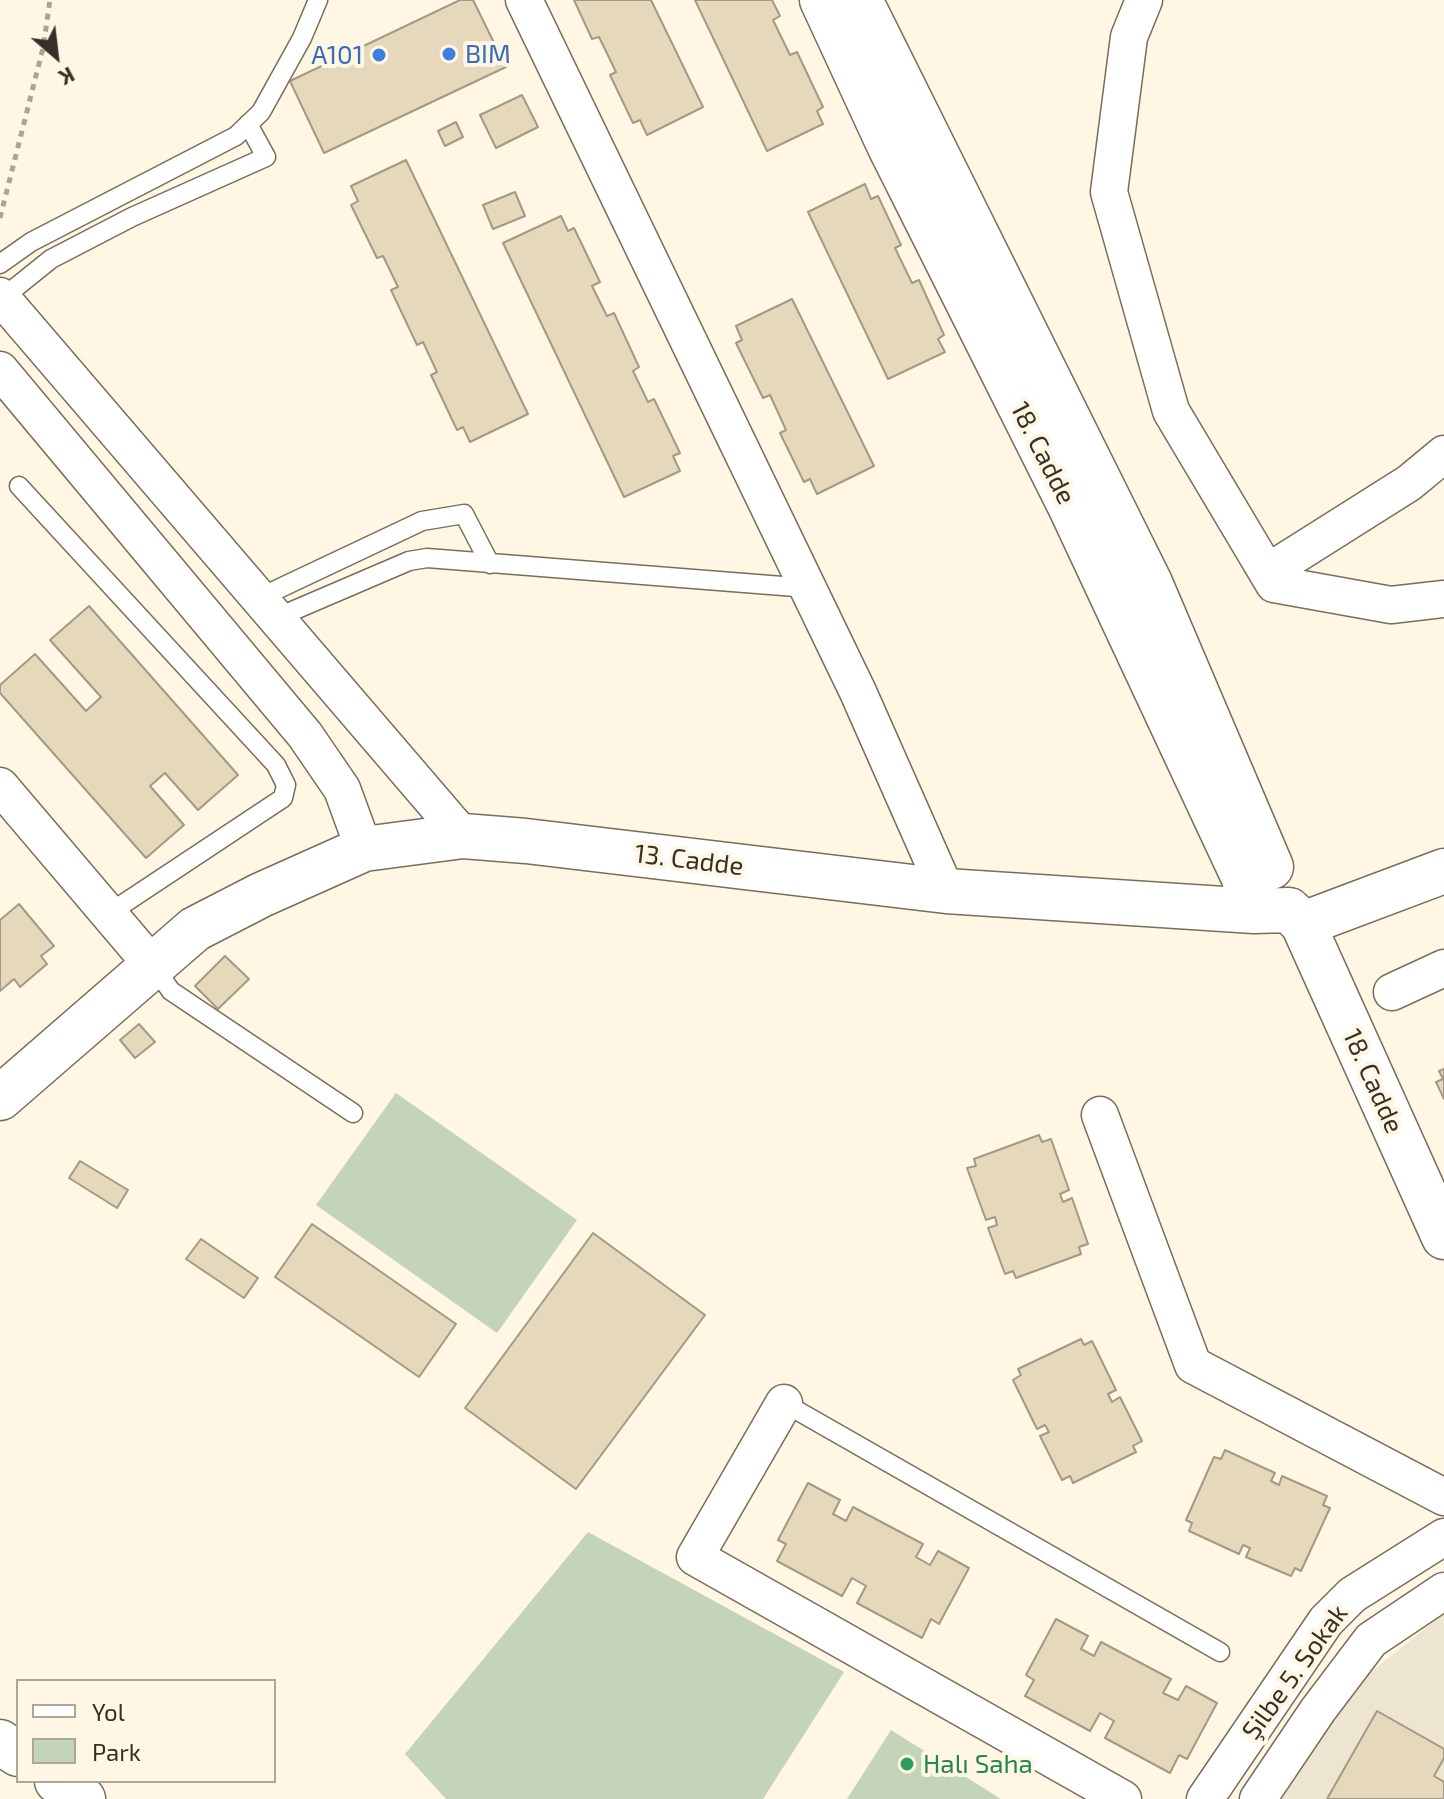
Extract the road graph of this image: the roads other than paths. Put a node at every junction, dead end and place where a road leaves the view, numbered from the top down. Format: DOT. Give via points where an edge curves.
graph roads {
  1 [pos="318,0"];
  2 [pos="524,0"];
  3 [pos="822,0"];
  4 [pos="860,0"];
  5 [pos="1144,0"];
  6 [pos="248,124"];
  7 [pos="1,290"];
  8 [pos="0,370"];
  9 [pos="1444,454"];
  10 [pos="19,486"];
  11 [pos="490,564"];
  12 [pos="1268,572"];
  13 [pos="808,588"];
  14 [pos="1444,599"];
  15 [pos="267,608"];
  16 [pos="0,786"];
  17 [pos="463,836"];
  18 [pos="364,849"];
  19 [pos="1444,871"];
  20 [pos="946,891"];
  21 [pos="108,914"];
  22 [pos="1282,915"];
  23 [pos="153,966"];
  24 [pos="1444,968"];
  25 [pos="1392,992"];
  26 [pos="0,1098"];
  27 [pos="353,1113"];
  28 [pos="1100,1115"];
  29 [pos="1444,1237"];
  30 [pos="784,1403"];
  31 [pos="1444,1497"];
  32 [pos="1444,1537"];
  33 [pos="1444,1591"];
  34 [pos="1220,1652"];
  35 [pos="60,1783"];
  36 [pos="83,1799"];
  37 [pos="1123,1799"];
  38 [pos="1205,1799"];
  39 [pos="1258,1799"];
  1 -- 6 [label="lane" via="261,112"];
  2 -- 13 [label="street"];
  3 -- 22 [label="street, 18. Cadde" via="1071,508 1243,876"];
  4 -- 22 [label="street, 18. Cadde" via="1150,583"];
  5 -- 12 [label="street" via="1129,37 1109,192 1171,411"];
  6 -- 7 [label="lane" via="236,136 31,242"];
  6 -- 7 [label="lane" via="266,157 132,217"];
  7 -- 15 [label="street"];
  8 -- 18 [label="street" via="305,735 342,789"];
  9 -- 12 [label="street" via="1409,483"];
  10 -- 21 [label="lane" via="276,765 286,785 283,798"];
  11 -- 13 [label="lane"];
  11 -- 15 [label="lane" via="409,561"];
  11 -- 15 [label="lane" via="464,514 422,521"];
  12 -- 14 [label="street" via="1274,584 1391,605"];
  13 -- 20 [label="street"];
  15 -- 17 [label="street"];
  16 -- 21 [label="street"];
  17 -- 18 [label="street, 13. Cadde"];
  17 -- 20 [label="street, 13. Cadde"];
  18 -- 23 [label="street, 13. Cadde" via="195,929"];
  19 -- 22 [label="street, 13. Cadde"];
  20 -- 22 [label="street, 13. Cadde"];
  21 -- 23 [label="street"];
  22 -- 29 [label="street, 18. Cadde"];
  23 -- 26 [label="street, 13. Cadde"];
  23 -- 27 [label="lane" via="171,991"];
  24 -- 25 [label="street"];
  28 -- 31 [label="street" via="1193,1365"];
  30 -- 34 [label="lane"];
  30 -- 37 [label="street" via="695,1557"];
  32 -- 38 [label="street, Şilbe 5. Sokak" via="1352,1595 1326,1621"];
  33 -- 39 [label="street, Şilbe 5. Sokak" via="1371,1640"];
  35 -- 36 [label="street"];
}
